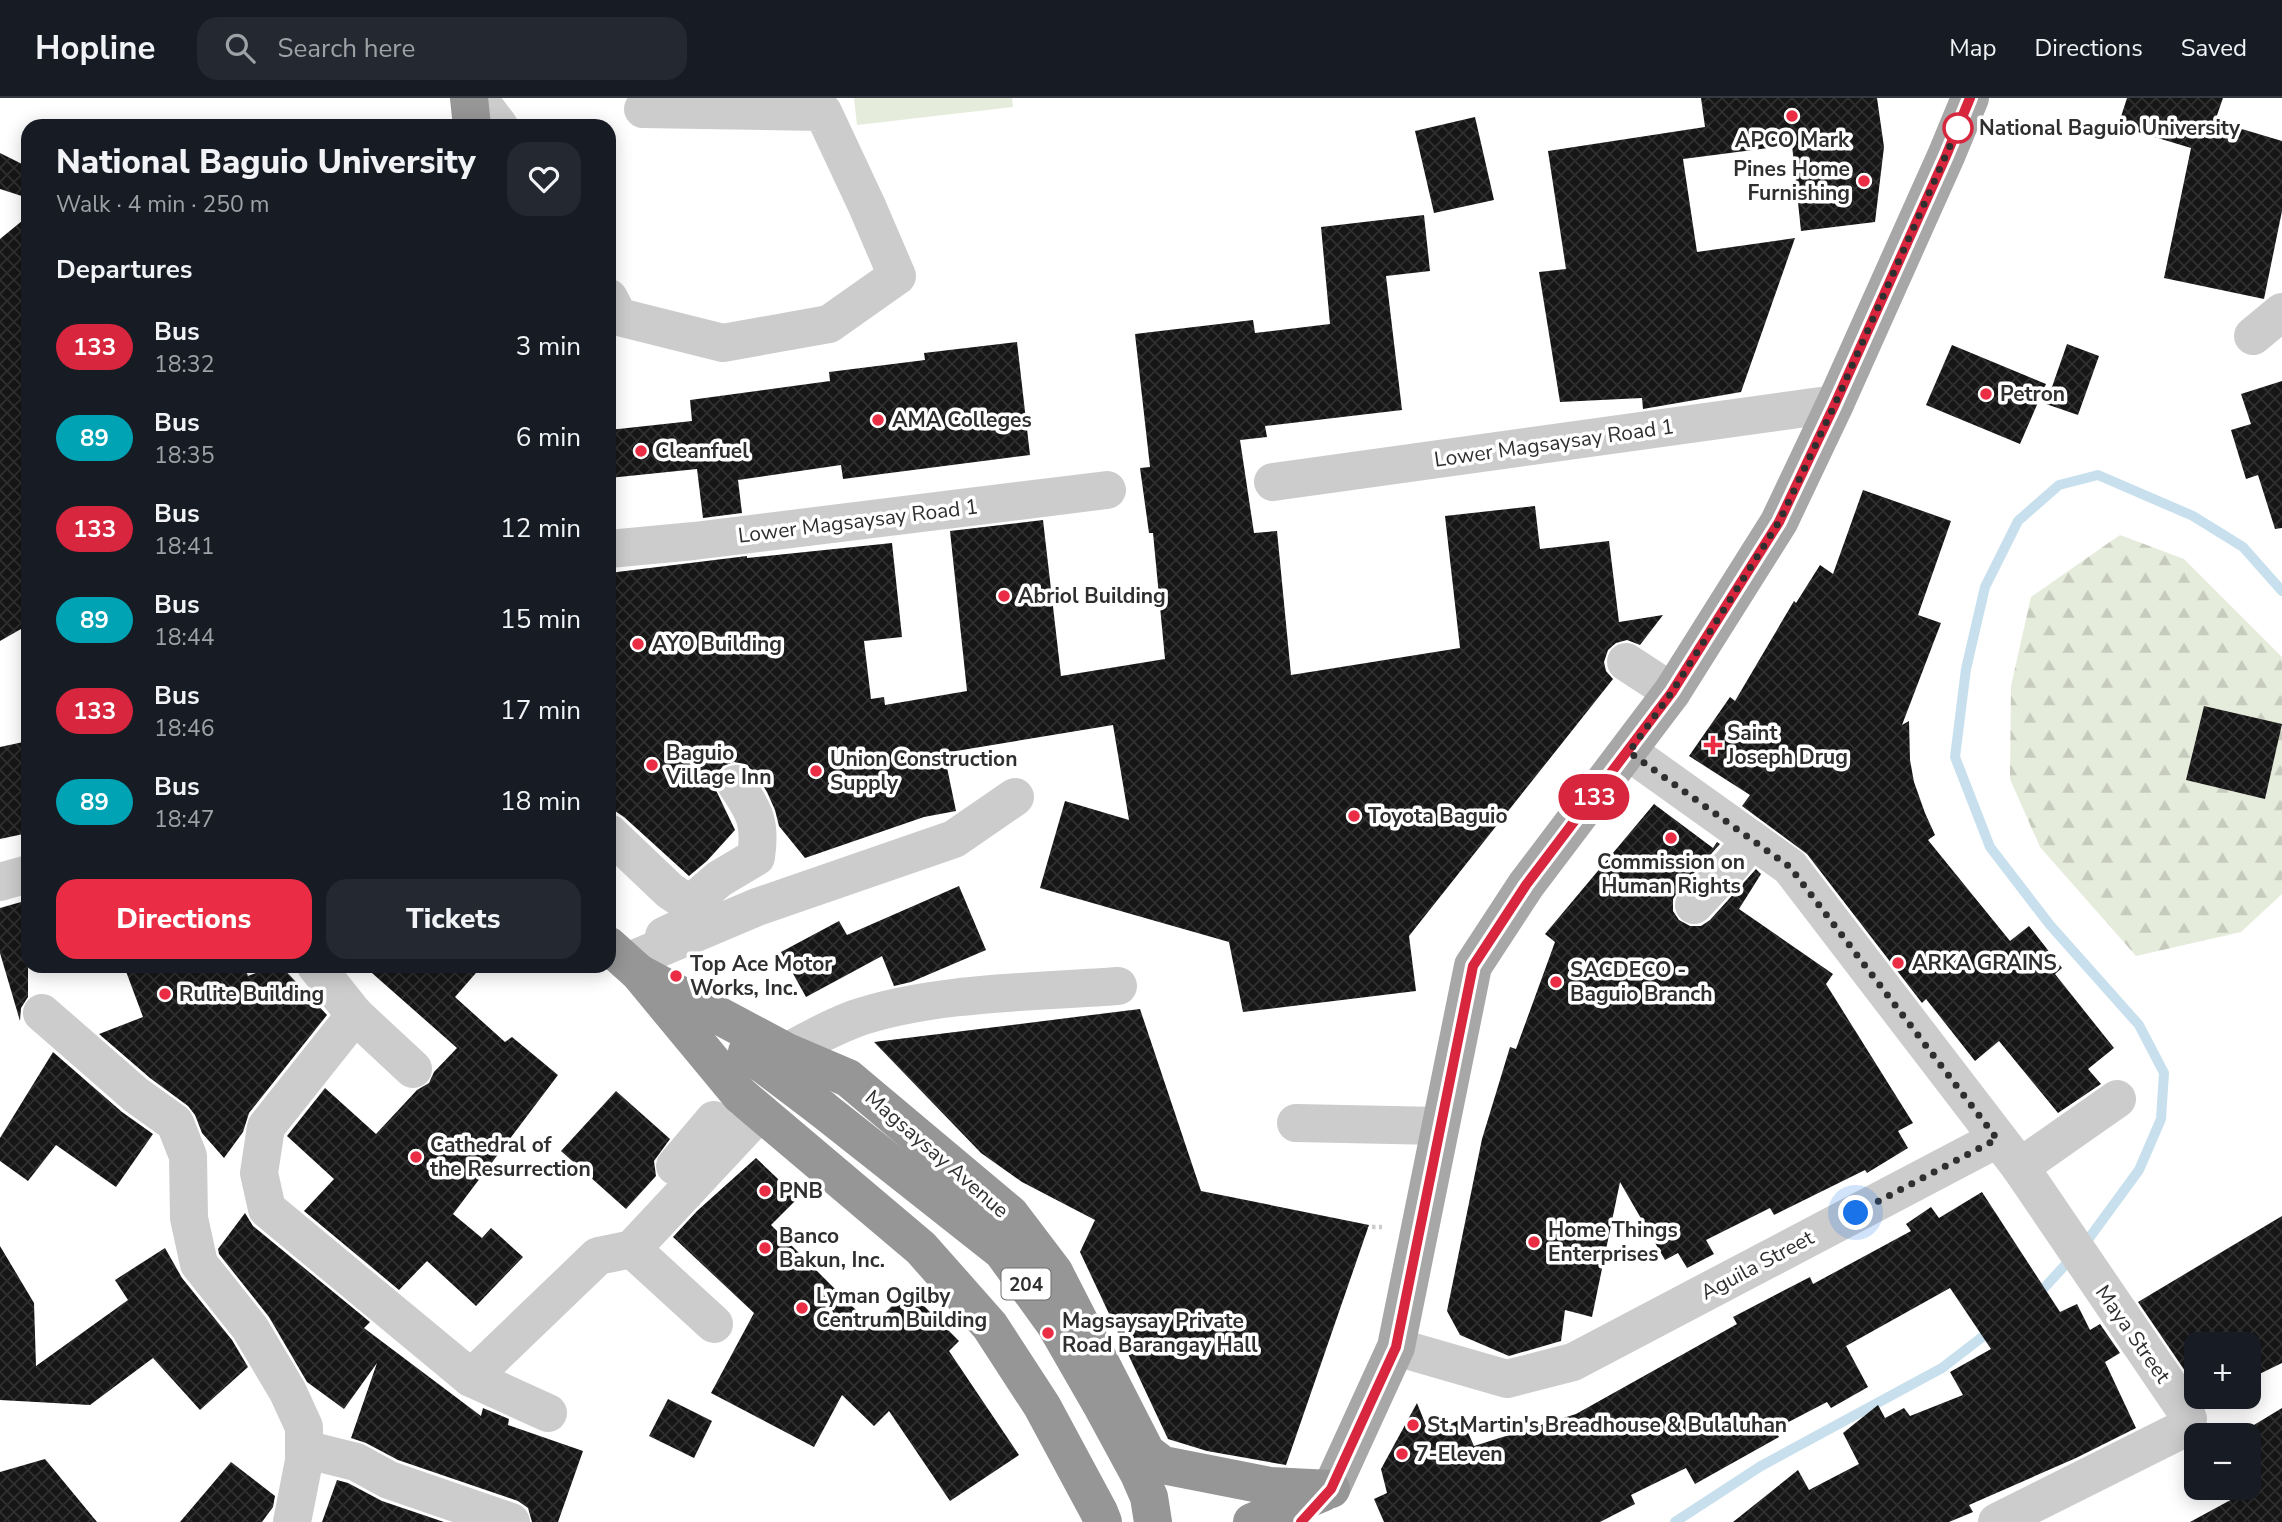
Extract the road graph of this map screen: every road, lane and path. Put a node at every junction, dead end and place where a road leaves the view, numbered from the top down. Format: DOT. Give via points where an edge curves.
graph roads {
  1 [pos="469,98"];
  2 [pos="478,98"];
  3 [pos="1970,98"];
  4 [pos="643,109"];
  5 [pos="471,119"];
  6 [pos="494,119"];
  7 [pos="616,311"];
  8 [pos="1835,404"];
  9 [pos="1273,482"];
  10 [pos="1107,490"];
  11 [pos="616,548"];
  12 [pos="1626,662"];
  13 [pos="1672,692"];
  14 [pos="1629,752"];
  15 [pos="736,784"];
  16 [pos="1015,797"];
  17 [pos="616,839"];
  18 [pos="1751,839"];
  19 [pos="21,876"];
  20 [pos="0,882"];
  21 [pos="689,905"];
  22 [pos="1694,905"];
  23 [pos="624,959"];
  24 [pos="322,973"];
  25 [pos="1118,986"];
  26 [pos="42,1013"];
  27 [pos="355,1015"];
  28 [pos="787,1052"];
  29 [pos="413,1069"];
  30 [pos="2117,1099"];
  31 [pos="760,1112"];
  32 [pos="714,1120"];
  33 [pos="1296,1123"];
  34 [pos="1440,1126"];
  35 [pos="2009,1153"];
  36 [pos="652,1193"];
  37 [pos="632,1249"];
  38 [pos="714,1324"];
  39 [pos="1396,1347"];
  40 [pos="471,1378"];
  41 [pos="548,1413"];
  42 [pos="304,1449"];
  43 [pos="1331,1489"];
  44 [pos="1101,1517"];
  45 [pos="292,1522"];
  46 [pos="511,1522"];
  47 [pos="1155,1522"];
  48 [pos="1252,1522"];
  49 [pos="1301,1522"];
  50 [pos="1997,1522"];
  1 -- 5 [label="highway"];
  2 -- 6 [label="street"];
  3 -- 8 [label="main road"];
  4 -- 7 [label="street" via="823,112 897,276 829,324 723,343 619,317"];
  8 -- 9 [label="street, Lower Magsaysay Road 1"];
  8 -- 13 [label="main road" via="1779,522"];
  10 -- 11 [label="street, Lower Magsaysay Road 1"];
  12 -- 13 [label="street"];
  13 -- 14 [label="main road"];
  14 -- 18 [label="street"];
  14 -- 34 [label="main road" via="1526,885 1473,966"];
  15 -- 21 [label="street" via="755,819 759,834 756,857 719,879"];
  16 -- 23 [label="street" via="954,839"];
  17 -- 21 [label="street"];
  18 -- 22 [label="street"];
  18 -- 35 [label="street" via="1790,867"];
  19 -- 20 [label="street"];
  21 -- 23 [label="street" via="696,913 689,924"];
  23 -- 28 [label="highway, Magsaysay Avenue / 204"];
  23 -- 31 [label="highway, 204" via="740,1095"];
  23 -- 47 [label="highway, Magsaysay Avenue / 204, bridge" via="1002,1251 1055,1324 1101,1405 1139,1474"];
  24 -- 27 [label="street"];
  25 -- 28 [label="street" via="958,998 900,1008 855,1019"];
  26 -- 42 [label="street" via="175,1123 188,1156 189,1218 199,1264 250,1328 288,1392 304,1427"];
  27 -- 29 [label="street"];
  27 -- 40 [label="street" via="266,1128 259,1173 267,1209"];
  28 -- 43 [label="highway, Magsaysay Avenue / 204" via="848,1078 1010,1214 1054,1272 1146,1452 1163,1465 1270,1486"];
  30 -- 35 [label="street, Aguila Street"];
  31 -- 37 [label="street"];
  31 -- 44 [label="highway, 204" via="921,1248 990,1326 1042,1406"];
  32 -- 36 [label="street"];
  33 -- 34 [label="street"];
  34 -- 39 [label="main road"];
  35 -- 39 [label="street, Aguila Street" via="1573,1362 1507,1379"];
  35 -- 50 [label="street, Maya Street" via="2188,1419 2174,1435"];
  37 -- 38 [label="street"];
  37 -- 40 [label="street" via="598,1256"];
  39 -- 43 [label="main road"];
  40 -- 41 [label="street"];
  42 -- 45 [label="street"];
  42 -- 46 [label="street" via="356,1462 398,1484"];
  43 -- 48 [label="highway"];
  43 -- 49 [label="highway"];
  44 -- 47 [label="highway"];
}
